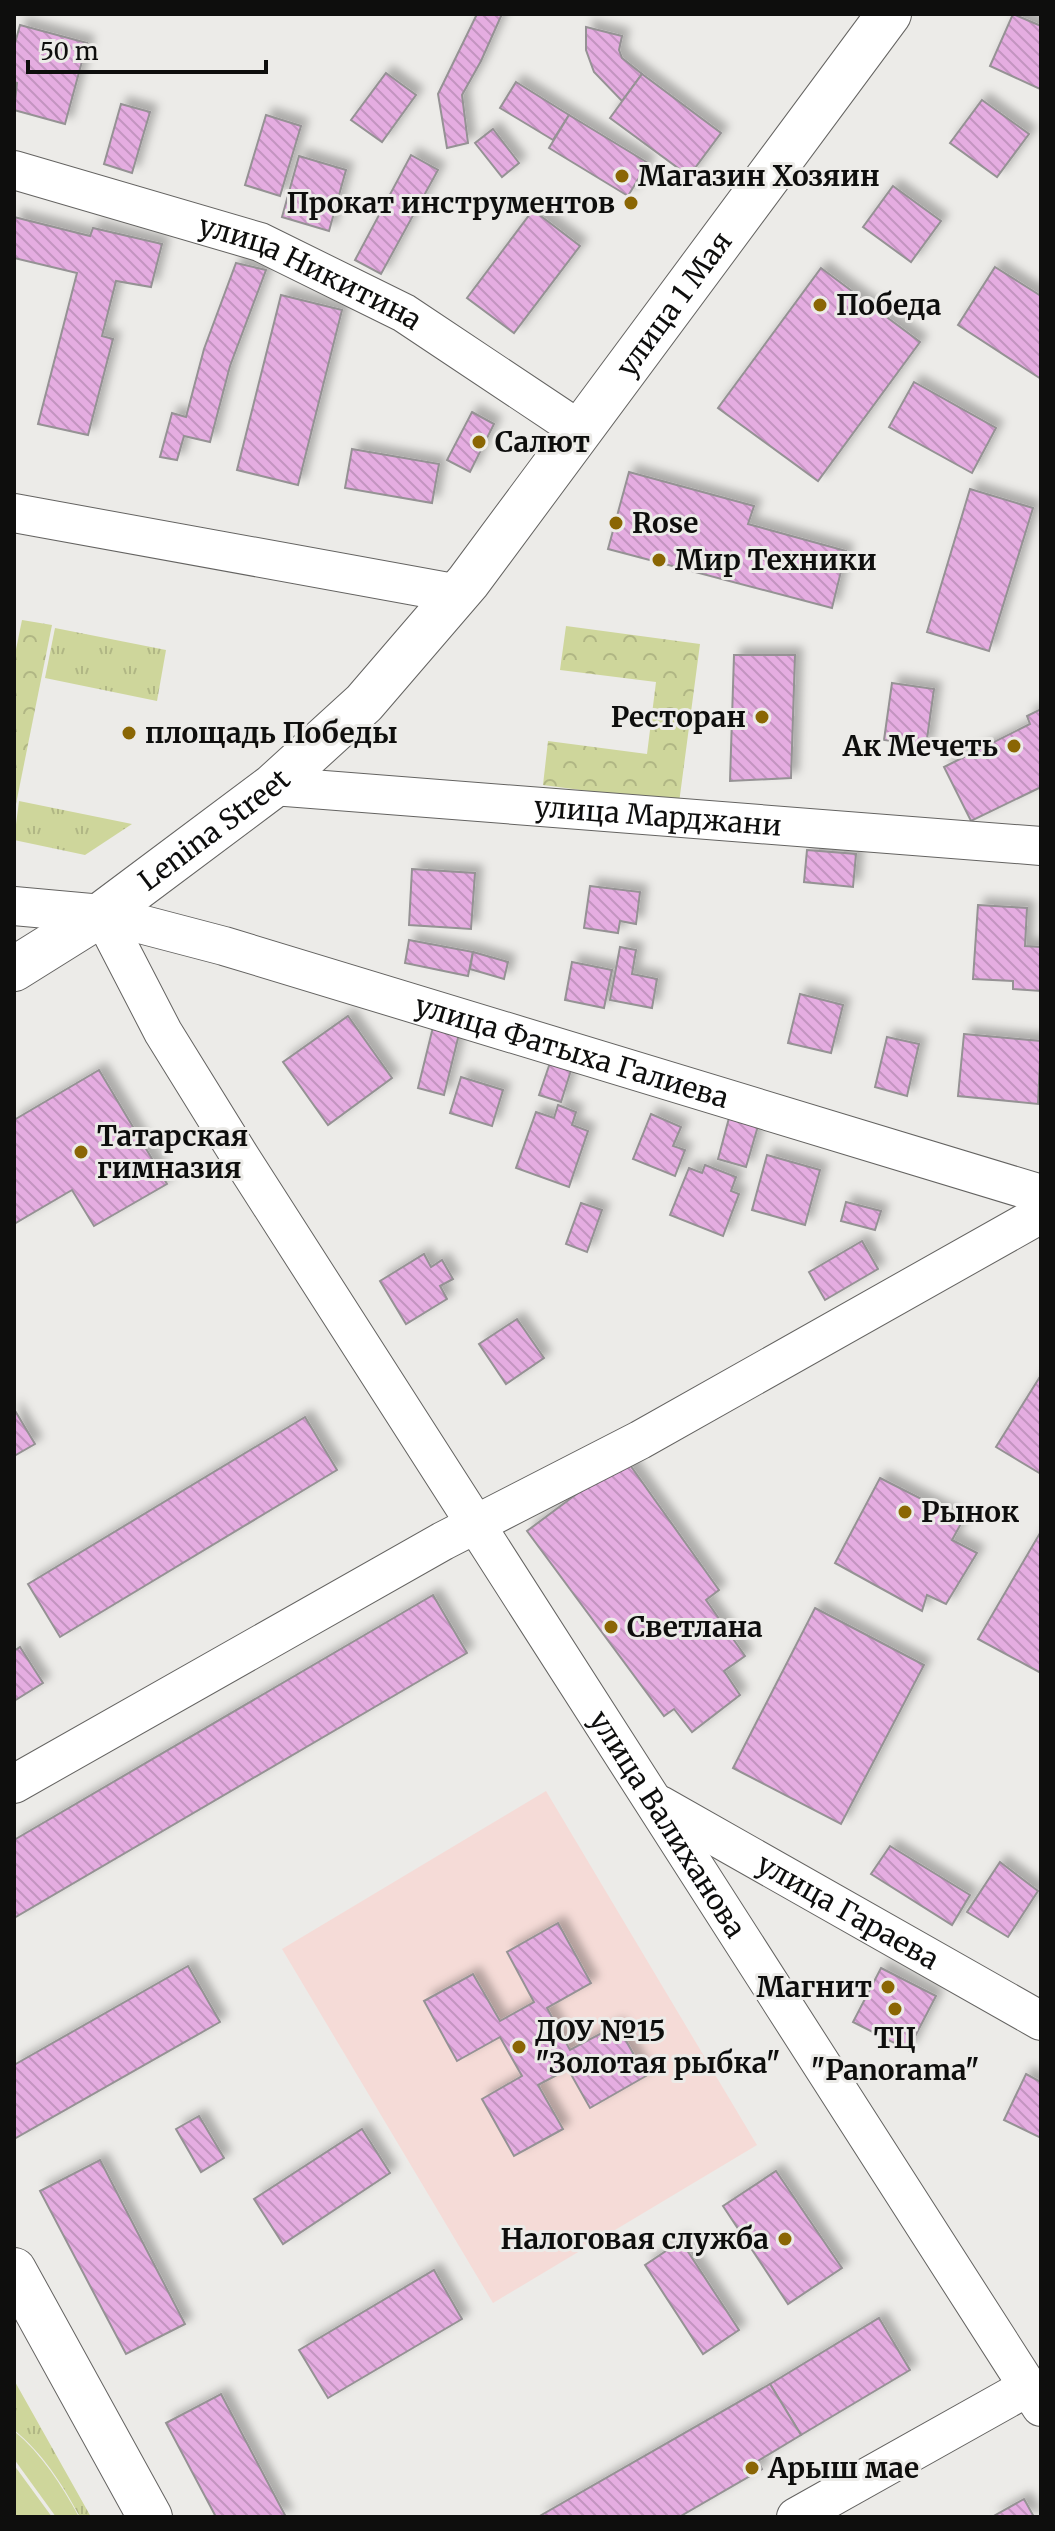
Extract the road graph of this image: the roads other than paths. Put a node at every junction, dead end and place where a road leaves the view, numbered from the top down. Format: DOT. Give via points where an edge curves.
graph roads {
  1 [pos="889,14"];
  2 [pos="14,170"];
  3 [pos="581,431"];
  4 [pos="14,513"];
  5 [pos="459,594"];
  6 [pos="273,786"];
  7 [pos="1041,846"];
  8 [pos="14,906"];
  9 [pos="102,914"];
  10 [pos="14,969"];
  11 [pos="1041,1194"];
  12 [pos="1041,1214"];
  13 [pos="477,1525"];
  14 [pos="14,1784"];
  15 [pos="654,1802"];
  16 [pos="1041,2021"];
  17 [pos="14,2270"];
  18 [pos="1035,2397"];
  19 [pos="150,2517"];
  20 [pos="796,2517"];
  1 -- 3 [label="main road, улица 1 Мая"];
  2 -- 3 [label="street, улица Никитина" via="260,242 404,313"];
  3 -- 5 [label="main road, улица 1 Мая"];
  4 -- 5 [label="street"];
  5 -- 6 [label="main road, Lenina Street" via="364,703"];
  6 -- 7 [label="street, улица Марджани"];
  6 -- 9 [label="main road, Lenina Street"];
  8 -- 9 [label="street, улица Фатыха Галиева"];
  9 -- 10 [label="main road, Lenina Street"];
  9 -- 11 [label="street, улица Фатыха Галиева" via="237,950"];
  9 -- 13 [label="street, улица Валиханова" via="163,1032"];
  12 -- 13 [label="street" via="640,1440"];
  13 -- 14 [label="street"];
  13 -- 15 [label="street, улица Валиханова"];
  15 -- 16 [label="street, улица Гараева"];
  15 -- 18 [label="street, улица Валиханова"];
  17 -- 19 [label="main road"];
  18 -- 20 [label="street"];
}
